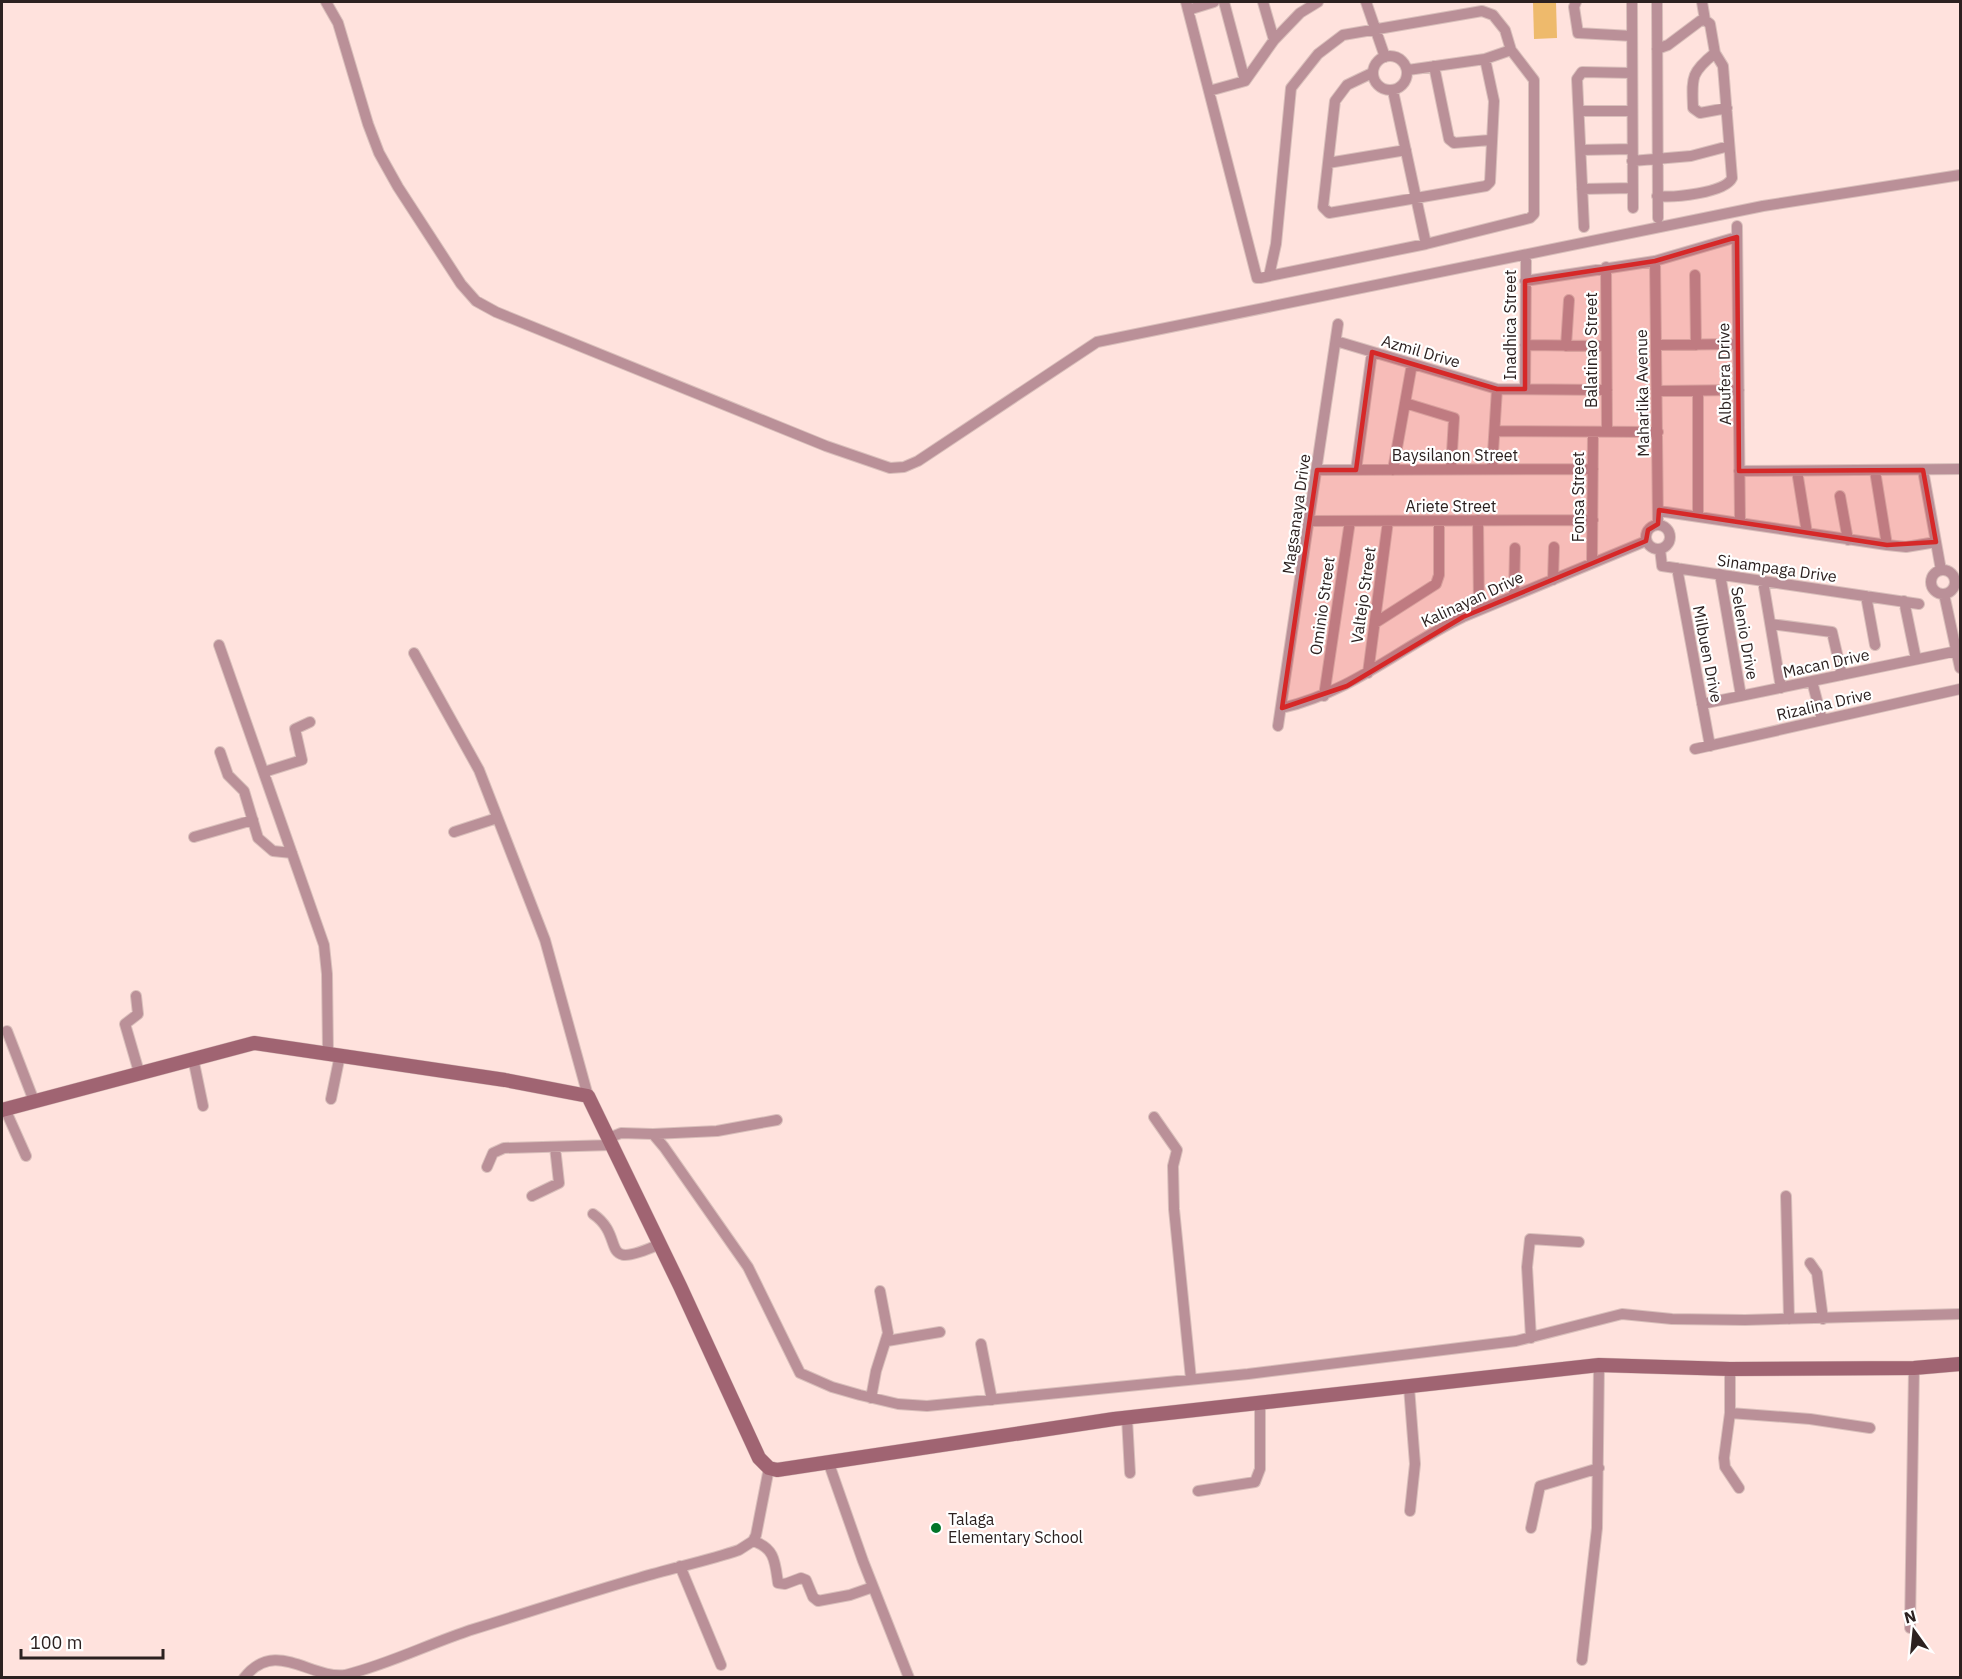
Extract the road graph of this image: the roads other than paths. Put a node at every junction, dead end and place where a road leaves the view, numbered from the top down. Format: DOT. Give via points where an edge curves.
graph roads {
  1 [pos="326,2"];
  2 [pos="1214,2"];
  3 [pos="1224,2"];
  4 [pos="1263,2"];
  5 [pos="1317,2"];
  6 [pos="1365,2"];
  7 [pos="1576,2"];
  8 [pos="1632,2"];
  9 [pos="1657,2"];
  10 [pos="1702,2"];
  11 [pos="1187,6"];
  12 [pos="1705,20"];
  13 [pos="1374,28"];
  14 [pos="1632,36"];
  15 [pos="1274,40"];
  16 [pos="1657,49"];
  17 [pos="1511,50"];
  18 [pos="1716,53"];
  19 [pos="1384,57"];
  20 [pos="1485,59"];
  21 [pos="1434,66"];
  22 [pos="1408,70"];
  23 [pos="1372,73"];
  24 [pos="1632,73"];
  25 [pos="1245,81"];
  26 [pos="1209,91"];
  27 [pos="1393,91"];
  28 [pos="1726,108"];
  29 [pos="1579,111"];
  30 [pos="1632,111"];
  31 [pos="1490,140"];
  32 [pos="1729,146"];
  33 [pos="1632,149"];
  34 [pos="1406,150"];
  35 [pos="1581,150"];
  36 [pos="1632,161"];
  37 [pos="1657,161"];
  38 [pos="1328,163"];
  39 [pos="1960,175"];
  40 [pos="1632,188"];
  41 [pos="1582,189"];
  42 [pos="1658,196"];
  43 [pos="1416,200"];
  44 [pos="1633,208"];
  45 [pos="1658,218"];
  46 [pos="1584,226"];
  47 [pos="1737,226"];
  48 [pos="1737,237"];
  49 [pos="1426,244"];
  50 [pos="1526,261"];
  51 [pos="1655,261"];
  52 [pos="1606,267"];
  53 [pos="1695,275"];
  54 [pos="1269,276"];
  55 [pos="1525,281"];
  56 [pos="1569,300"];
  57 [pos="1338,324"];
  58 [pos="1335,341"];
  59 [pos="1738,344"];
  60 [pos="1525,345"];
  61 [pos="1656,345"];
  62 [pos="1696,345"];
  63 [pos="1566,346"];
  64 [pos="1606,346"];
  65 [pos="1372,352"];
  66 [pos="1412,364"];
  67 [pos="1497,389"];
  68 [pos="1525,389"];
  69 [pos="1606,390"];
  70 [pos="1739,390"];
  71 [pos="1657,391"];
  72 [pos="1698,391"];
  73 [pos="1405,403"];
  74 [pos="1495,431"];
  75 [pos="1593,432"];
  76 [pos="1607,432"];
  77 [pos="1658,432"];
  78 [pos="1492,469"];
  79 [pos="1593,469"];
  80 [pos="1960,469"];
  81 [pos="1317,470"];
  82 [pos="1356,470"];
  83 [pos="1394,470"];
  84 [pos="1451,470"];
  85 [pos="1923,470"];
  86 [pos="1739,471"];
  87 [pos="1797,471"];
  88 [pos="1875,471"];
  89 [pos="1840,496"];
  90 [pos="1659,511"];
  91 [pos="1698,517"];
  92 [pos="1478,520"];
  93 [pos="1593,520"];
  94 [pos="1310,521"];
  95 [pos="1350,521"];
  96 [pos="1388,521"];
  97 [pos="1439,521"];
  98 [pos="1740,523"];
  99 [pos="1658,524"];
  100 [pos="1808,533"];
  101 [pos="1848,540"];
  102 [pos="1646,541"];
  103 [pos="1936,542"];
  104 [pos="1887,545"];
  105 [pos="1554,547"];
  106 [pos="1515,548"];
  107 [pos="1660,549"];
  108 [pos="1592,563"];
  109 [pos="1677,568"];
  110 [pos="1941,570"];
  111 [pos="1720,574"];
  112 [pos="1552,580"];
  113 [pos="1763,581"];
  114 [pos="1957,587"];
  115 [pos="1944,594"];
  116 [pos="1514,596"];
  117 [pos="1866,596"];
  118 [pos="1904,601"];
  119 [pos="1919,604"];
  120 [pos="1479,610"];
  121 [pos="1375,623"];
  122 [pos="1771,624"];
  123 [pos="219,645"];
  124 [pos="1875,645"];
  125 [pos="1957,651"];
  126 [pos="414,653"];
  127 [pos="1916,659"];
  128 [pos="1960,668"];
  129 [pos="1368,673"];
  130 [pos="1842,675"];
  131 [pos="1812,681"];
  132 [pos="1781,688"];
  133 [pos="1960,689"];
  134 [pos="1324,696"];
  135 [pos="1741,696"];
  136 [pos="1702,704"];
  137 [pos="1282,708"];
  138 [pos="1822,720"];
  139 [pos="310,722"];
  140 [pos="1278,726"];
  141 [pos="1710,746"];
  142 [pos="1695,749"];
  143 [pos="220,752"];
  144 [pos="264,772"];
  145 [pos="497,818"];
  146 [pos="253,820"];
  147 [pos="454,832"];
  148 [pos="194,837"];
  149 [pos="292,853"];
  150 [pos="136,996"];
  151 [pos="7,1031"];
  152 [pos="334,1054"];
  153 [pos="193,1058"];
  154 [pos="139,1072"];
  155 [pos="588,1096"];
  156 [pos="331,1100"];
  157 [pos="34,1101"];
  158 [pos="203,1106"];
  159 [pos="3,1109"];
  160 [pos="1154,1117"];
  161 [pos="777,1120"];
  162 [pos="653,1134"];
  163 [pos="610,1142"];
  164 [pos="555,1147"];
  165 [pos="26,1156"];
  166 [pos="487,1167"];
  167 [pos="532,1196"];
  168 [pos="1786,1196"];
  169 [pos="593,1214"];
  170 [pos="1579,1242"];
  171 [pos="660,1244"];
  172 [pos="1810,1263"];
  173 [pos="880,1291"];
  174 [pos="1960,1314"];
  175 [pos="1789,1319"];
  176 [pos="1823,1319"];
  177 [pos="940,1332"];
  178 [pos="1531,1338"];
  179 [pos="888,1341"];
  180 [pos="981,1344"];
  181 [pos="1960,1364"];
  182 [pos="1599,1365"];
  183 [pos="1914,1368"];
  184 [pos="1730,1369"];
  185 [pos="1191,1379"];
  186 [pos="1409,1387"];
  187 [pos="870,1398"];
  188 [pos="992,1400"];
  189 [pos="1260,1403"];
  190 [pos="1730,1413"];
  191 [pos="1127,1418"];
  192 [pos="1870,1428"];
  193 [pos="829,1464"];
  194 [pos="769,1468"];
  195 [pos="1599,1468"];
  196 [pos="1130,1473"];
  197 [pos="1739,1488"];
  198 [pos="1198,1491"];
  199 [pos="1410,1511"];
  200 [pos="1531,1528"];
  201 [pos="753,1541"];
  202 [pos="680,1566"];
  203 [pos="873,1587"];
  204 [pos="1910,1628"];
  205 [pos="1582,1660"];
  206 [pos="721,1665"];
  207 [pos="244,1677"];
  208 [pos="909,1677"];
  1 -- 39 [label="street" via="338,23 379,153 461,284 476,301 826,446 890,468 918,461 1097,342 1763,206"];
  2 -- 11 [label="street"];
  3 -- 25 [label="street"];
  4 -- 15 [label="street"];
  5 -- 15 [label="street" via="1300,13"];
  6 -- 13 [label="street"];
  7 -- 14 [label="street" via="1578,33"];
  8 -- 14 [label="street"];
  9 -- 16 [label="street"];
  10 -- 12 [label="street"];
  11 -- 26 [label="street"];
  12 -- 16 [label="street"];
  12 -- 18 [label="street" via="1710,24"];
  13 -- 17 [label="street" via="1482,11 1493,15 1505,30"];
  13 -- 19 [label="street"];
  13 -- 54 [label="street" via="1343,35 1318,54 1291,88 1276,244"];
  14 -- 24 [label="street"];
  15 -- 25 [label="street"];
  16 -- 37 [label="street"];
  17 -- 20 [label="street"];
  17 -- 49 [label="street" via="1534,80 1534,214 1524,221"];
  18 -- 28 [label="street" via="1723,66"];
  18 -- 28 [label="street" via="1692,79 1693,108 1700,113"];
  19 -- 22 [label="street" via="1394,56"];
  19 -- 23 [label="street"];
  20 -- 21 [label="street"];
  20 -- 31 [label="street" via="1494,100"];
  21 -- 22 [label="street"];
  21 -- 31 [label="street" via="1449,139 1454,143"];
  22 -- 27 [label="street" via="1402,87"];
  23 -- 27 [label="street" via="1379,87"];
  23 -- 38 [label="street" via="1347,85 1335,101"];
  24 -- 29 [label="street" via="1582,72"];
  24 -- 30 [label="street"];
  25 -- 26 [label="street"];
  26 -- 54 [label="street" via="1255,276"];
  27 -- 34 [label="street"];
  28 -- 32 [label="street"];
  29 -- 30 [label="street"];
  29 -- 35 [label="street"];
  30 -- 33 [label="street"];
  31 -- 43 [label="street" via="1490,182 1486,186"];
  32 -- 37 [label="street"];
  32 -- 42 [label="street" via="1730,183 1680,197"];
  33 -- 35 [label="street"];
  33 -- 36 [label="street"];
  34 -- 38 [label="street"];
  34 -- 43 [label="street"];
  35 -- 41 [label="street"];
  36 -- 37 [label="street"];
  36 -- 40 [label="street"];
  37 -- 42 [label="street"];
  38 -- 43 [label="street" via="1323,207 1329,213"];
  40 -- 41 [label="street"];
  40 -- 44 [label="street"];
  41 -- 46 [label="street"];
  42 -- 45 [label="street"];
  43 -- 49 [label="street"];
  47 -- 48 [label="street, Albufera Drive"];
  48 -- 51 [label="street"];
  48 -- 59 [label="street, Albufera Drive"];
  49 -- 54 [label="street"];
  50 -- 55 [label="street, Inadhica Street"];
  51 -- 52 [label="street"];
  51 -- 61 [label="street, Maharlika Avenue"];
  52 -- 55 [label="street"];
  52 -- 64 [label="street, Balatinao Street"];
  53 -- 62 [label="street"];
  55 -- 60 [label="street, Inadhica Street"];
  56 -- 63 [label="street"];
  57 -- 58 [label="street, Magsanaya Drive"];
  58 -- 65 [label="street, Azmil Drive"];
  58 -- 81 [label="street, Magsanaya Drive"];
  59 -- 62 [label="street"];
  59 -- 70 [label="street, Albufera Drive"];
  60 -- 63 [label="street"];
  60 -- 68 [label="street, Inadhica Street"];
  61 -- 62 [label="street"];
  61 -- 71 [label="street, Maharlika Avenue"];
  63 -- 64 [label="street"];
  64 -- 69 [label="street, Balatinao Street"];
  65 -- 66 [label="street, Azmil Drive"];
  65 -- 82 [label="street"];
  66 -- 67 [label="street, Azmil Drive"];
  66 -- 73 [label="street"];
  67 -- 68 [label="street, Azmil Drive"];
  67 -- 74 [label="street"];
  68 -- 69 [label="street, Azmil Drive"];
  69 -- 76 [label="street, Balatinao Street"];
  70 -- 72 [label="street"];
  70 -- 86 [label="street, Albufera Drive"];
  71 -- 72 [label="street"];
  71 -- 77 [label="street, Maharlika Avenue"];
  72 -- 91 [label="street"];
  73 -- 83 [label="street"];
  73 -- 84 [label="street" via="1454,418"];
  74 -- 75 [label="street"];
  74 -- 78 [label="street"];
  75 -- 76 [label="street"];
  75 -- 79 [label="street, Fonsa Street"];
  76 -- 77 [label="street"];
  77 -- 90 [label="street, Maharlika Avenue"];
  78 -- 79 [label="street, Baysilanon Street"];
  78 -- 84 [label="street, Baysilanon Street"];
  79 -- 93 [label="street, Fonsa Street"];
  80 -- 85 [label="street"];
  81 -- 82 [label="street, Baysilanon Street"];
  81 -- 94 [label="street, Magsanaya Drive"];
  82 -- 83 [label="street, Baysilanon Street"];
  83 -- 84 [label="street, Baysilanon Street"];
  85 -- 88 [label="street"];
  85 -- 103 [label="street"];
  86 -- 87 [label="street"];
  86 -- 98 [label="street, Albufera Drive"];
  87 -- 88 [label="street"];
  87 -- 100 [label="street"];
  88 -- 104 [label="street"];
  89 -- 101 [label="street"];
  90 -- 91 [label="street"];
  90 -- 99 [label="street, Maharlika Avenue"];
  91 -- 98 [label="street"];
  92 -- 93 [label="street, Ariete Street"];
  92 -- 97 [label="street, Ariete Street"];
  92 -- 120 [label="street"];
  93 -- 108 [label="street, Fonsa Street"];
  94 -- 95 [label="street, Ariete Street"];
  94 -- 137 [label="street, Magsanaya Drive"];
  95 -- 96 [label="street, Ariete Street"];
  95 -- 134 [label="street, Ominio Street"];
  96 -- 97 [label="street, Ariete Street"];
  96 -- 121 [label="street, Valtejo Street"];
  97 -- 121 [label="street" via="1436,584"];
  98 -- 100 [label="street"];
  99 -- 102 [label="street" via="1648,530"];
  99 -- 107 [label="street" via="1666,527 1671,538 1668,546"];
  100 -- 101 [label="street"];
  101 -- 104 [label="street"];
  102 -- 107 [label="street" via="1653,549"];
  102 -- 108 [label="street, Kalinayan Drive"];
  103 -- 104 [label="street" via="1906,547"];
  103 -- 110 [label="street"];
  105 -- 112 [label="street"];
  106 -- 116 [label="street"];
  107 -- 109 [label="street" via="1662,566"];
  108 -- 112 [label="street, Kalinayan Drive"];
  109 -- 111 [label="street, Sinampaga Drive"];
  109 -- 136 [label="street, Milbuen Drive"];
  110 -- 114 [label="street" via="1952,575"];
  110 -- 115 [label="street" via="1934,574 1931,586"];
  111 -- 113 [label="street, Sinampaga Drive"];
  111 -- 135 [label="street, Selenio Drive"];
  112 -- 116 [label="street, Kalinayan Drive"];
  113 -- 117 [label="street, Sinampaga Drive"];
  113 -- 122 [label="street"];
  114 -- 115 [label="street"];
  115 -- 125 [label="street"];
  116 -- 120 [label="street, Kalinayan Drive"];
  117 -- 118 [label="street, Sinampaga Drive"];
  117 -- 124 [label="street"];
  118 -- 119 [label="street, Sinampaga Drive"];
  118 -- 127 [label="street"];
  120 -- 129 [label="street, Kalinayan Drive" via="1439,628"];
  121 -- 129 [label="street, Valtejo Street"];
  122 -- 130 [label="street" via="1832,632"];
  122 -- 132 [label="street"];
  123 -- 144 [label="street"];
  125 -- 127 [label="street, Macan Drive"];
  125 -- 128 [label="street"];
  126 -- 145 [label="street" via="479,770"];
  127 -- 130 [label="street, Macan Drive"];
  129 -- 134 [label="street, Kalinayan Drive"];
  130 -- 131 [label="street, Macan Drive"];
  131 -- 132 [label="street, Macan Drive"];
  131 -- 138 [label="street"];
  132 -- 135 [label="street, Macan Drive"];
  133 -- 138 [label="street, Rizalina Drive"];
  134 -- 137 [label="street, Kalinayan Drive"];
  135 -- 136 [label="street, Macan Drive"];
  136 -- 141 [label="street, Milbuen Drive"];
  137 -- 140 [label="street, Magsanaya Drive"];
  138 -- 141 [label="street, Rizalina Drive"];
  139 -- 144 [label="street" via="296,729 302,760"];
  141 -- 142 [label="street, Rizalina Drive"];
  143 -- 146 [label="street" via="228,775 244,791"];
  144 -- 149 [label="street"];
  145 -- 147 [label="street"];
  145 -- 155 [label="street" via="544,940"];
  146 -- 148 [label="street"];
  146 -- 149 [label="street" via="264,846"];
  149 -- 152 [label="street" via="325,949"];
  150 -- 154 [label="street" via="138,1014 125,1024"];
  151 -- 157 [label="street"];
  152 -- 153 [label="street" via="254,1043"];
  152 -- 155 [label="street"];
  152 -- 156 [label="street"];
  153 -- 154 [label="street"];
  153 -- 158 [label="street"];
  154 -- 157 [label="street"];
  155 -- 163 [label="street"];
  157 -- 159 [label="street"];
  159 -- 165 [label="street"];
  160 -- 185 [label="street" via="1177,1150 1172,1171 1174,1219"];
  161 -- 162 [label="street" via="717,1131"];
  162 -- 163 [label="street" via="621,1133"];
  162 -- 187 [label="street" via="684,1172 748,1267 800,1373"];
  163 -- 164 [label="street"];
  163 -- 171 [label="street"];
  164 -- 166 [label="street" via="497,1150"];
  164 -- 167 [label="street" via="559,1184"];
  168 -- 175 [label="street"];
  169 -- 171 [label="street" via="604,1224 617,1253 623,1256 630,1257"];
  170 -- 178 [label="street" via="1530,1239 1527,1267"];
  171 -- 194 [label="street" via="759,1458"];
  172 -- 176 [label="street" via="1817,1273"];
  173 -- 179 [label="street"];
  174 -- 176 [label="street"];
  175 -- 176 [label="street"];
  175 -- 178 [label="street" via="1700,1320 1622,1314"];
  177 -- 179 [label="street"];
  178 -- 185 [label="street"];
  179 -- 187 [label="street" via="881,1352"];
  180 -- 188 [label="street"];
  181 -- 183 [label="street"];
  182 -- 184 [label="street"];
  182 -- 186 [label="street"];
  182 -- 195 [label="street"];
  183 -- 184 [label="street"];
  183 -- 204 [label="street"];
  184 -- 190 [label="street"];
  185 -- 188 [label="street"];
  186 -- 189 [label="street"];
  186 -- 199 [label="street" via="1415,1464"];
  187 -- 188 [label="street" via="927,1406"];
  189 -- 191 [label="street"];
  189 -- 198 [label="street" via="1257,1480"];
  190 -- 192 [label="street"];
  190 -- 197 [label="street" via="1725,1467"];
  191 -- 193 [label="street"];
  191 -- 196 [label="street"];
  193 -- 194 [label="street" via="787,1470"];
  193 -- 203 [label="street"];
  194 -- 201 [label="street"];
  195 -- 200 [label="street" via="1540,1485"];
  195 -- 205 [label="street" via="1597,1528"];
  201 -- 202 [label="street" via="739,1550"];
  201 -- 203 [label="street" via="771,1551 778,1583 806,1580 818,1601"];
  202 -- 206 [label="street"];
  202 -- 207 [label="street" via="459,1634 346,1674 332,1675 270,1660"];
  203 -- 208 [label="street"];
}
